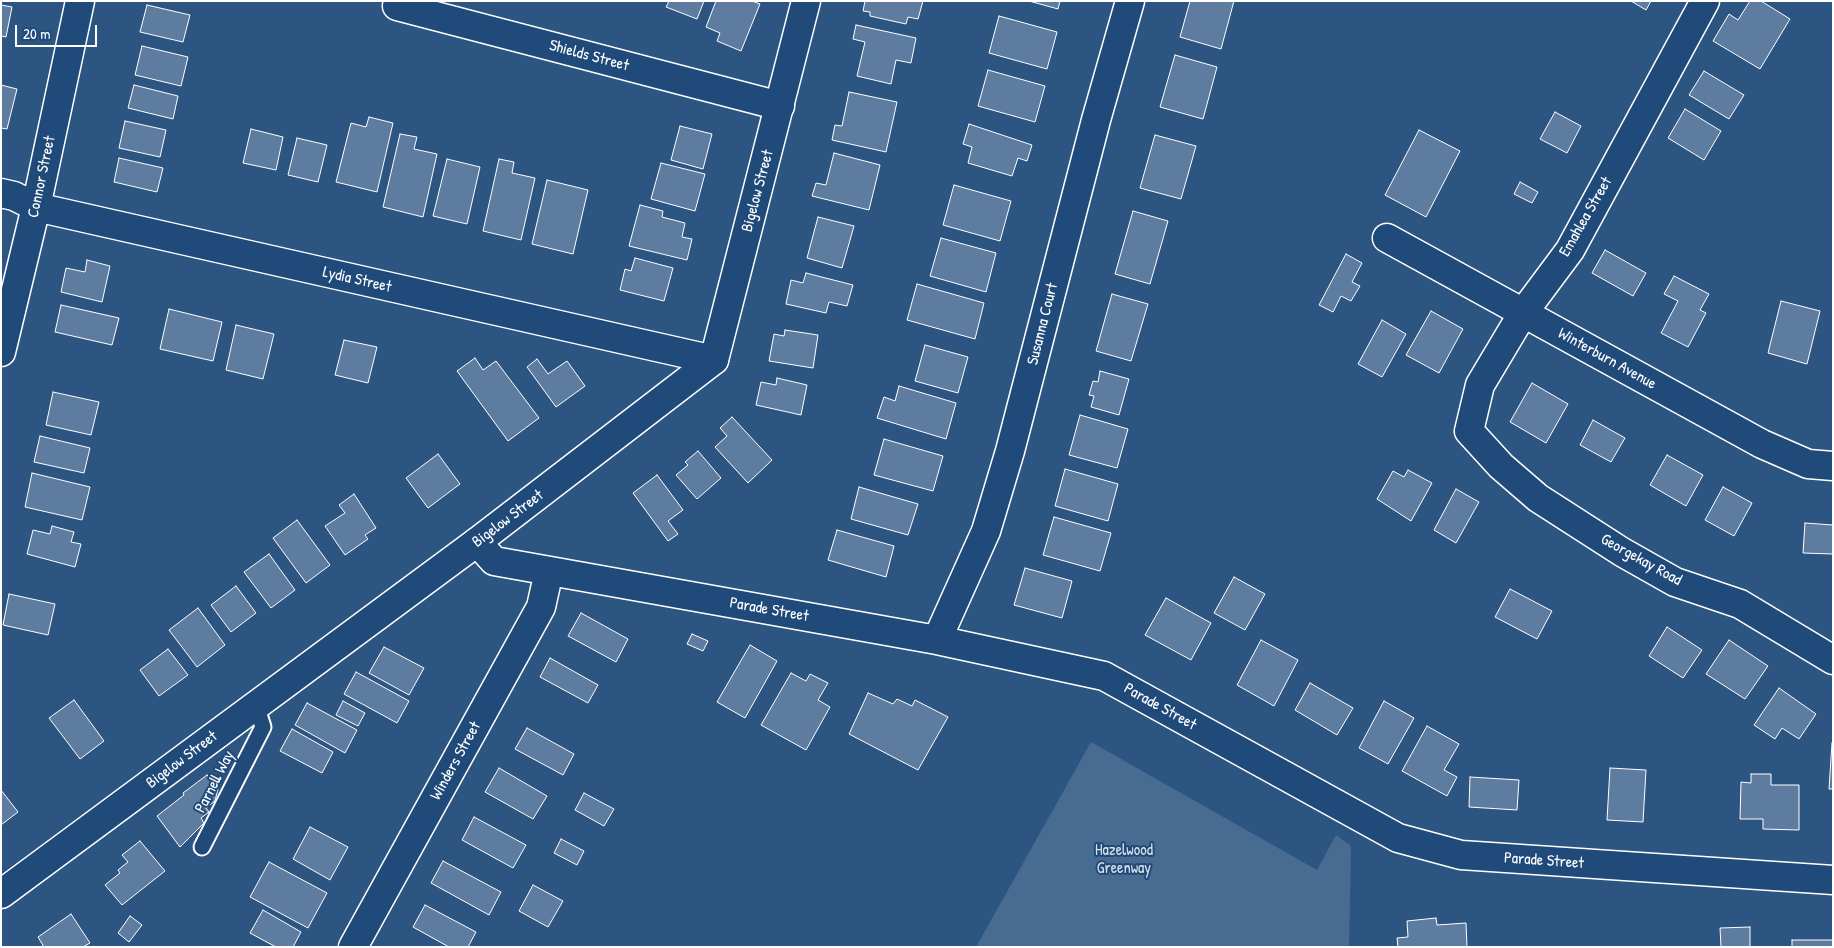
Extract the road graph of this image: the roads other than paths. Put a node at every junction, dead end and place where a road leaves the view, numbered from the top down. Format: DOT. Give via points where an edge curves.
graph roads {
  1 [pos="80,1"];
  2 [pos="806,1"];
  3 [pos="1130,1"];
  4 [pos="1705,1"];
  5 [pos="397,6"];
  6 [pos="780,106"];
  7 [pos="1,193"];
  8 [pos="36,207"];
  9 [pos="1387,238"];
  10 [pos="1523,313"];
  11 [pos="1,352"];
  12 [pos="714,360"];
  13 [pos="1469,431"];
  14 [pos="1833,466"];
  15 [pos="477,542"];
  16 [pos="549,571"];
  17 [pos="937,640"];
  18 [pos="1833,660"];
  19 [pos="256,705"];
  20 [pos="202,848"];
  21 [pos="1833,880"];
  22 [pos="1,894"];
  23 [pos="353,947"];
  1 -- 8 [label="street, Connor Street"];
  2 -- 6 [label="street, Bigelow Street"];
  3 -- 17 [label="street, Susanna Court" via="986,531"];
  4 -- 10 [label="street, Emahlea Street" via="1570,250"];
  5 -- 6 [label="street, Shields Street"];
  6 -- 12 [label="street, Bigelow Street"];
  7 -- 8 [label="street, Lydia Street"];
  8 -- 11 [label="street, Connor Street"];
  8 -- 12 [label="street, Lydia Street"];
  9 -- 10 [label="street, Winterburn Avenue"];
  10 -- 13 [label="street, Emahlea Street" via="1480,385"];
  10 -- 14 [label="street, Winterburn Avenue" via="1762,444 1808,464"];
  12 -- 15 [label="street, Bigelow Street"];
  13 -- 18 [label="street, Georgekay Road" via="1501,466 1538,498 1622,552 1675,582 1740,604"];
  15 -- 16 [label="street, Parade Street" via="494,561"];
  15 -- 19 [label="street, Bigelow Street"];
  16 -- 17 [label="street, Parade Street"];
  16 -- 23 [label="street, Winders Street" via="541,607"];
  17 -- 21 [label="street, Parade Street" via="1104,676 1398,838 1461,855"];
  19 -- 20 [label="lane, Parnell Way" via="263,727"];
  19 -- 22 [label="street, Bigelow Street"];
}
